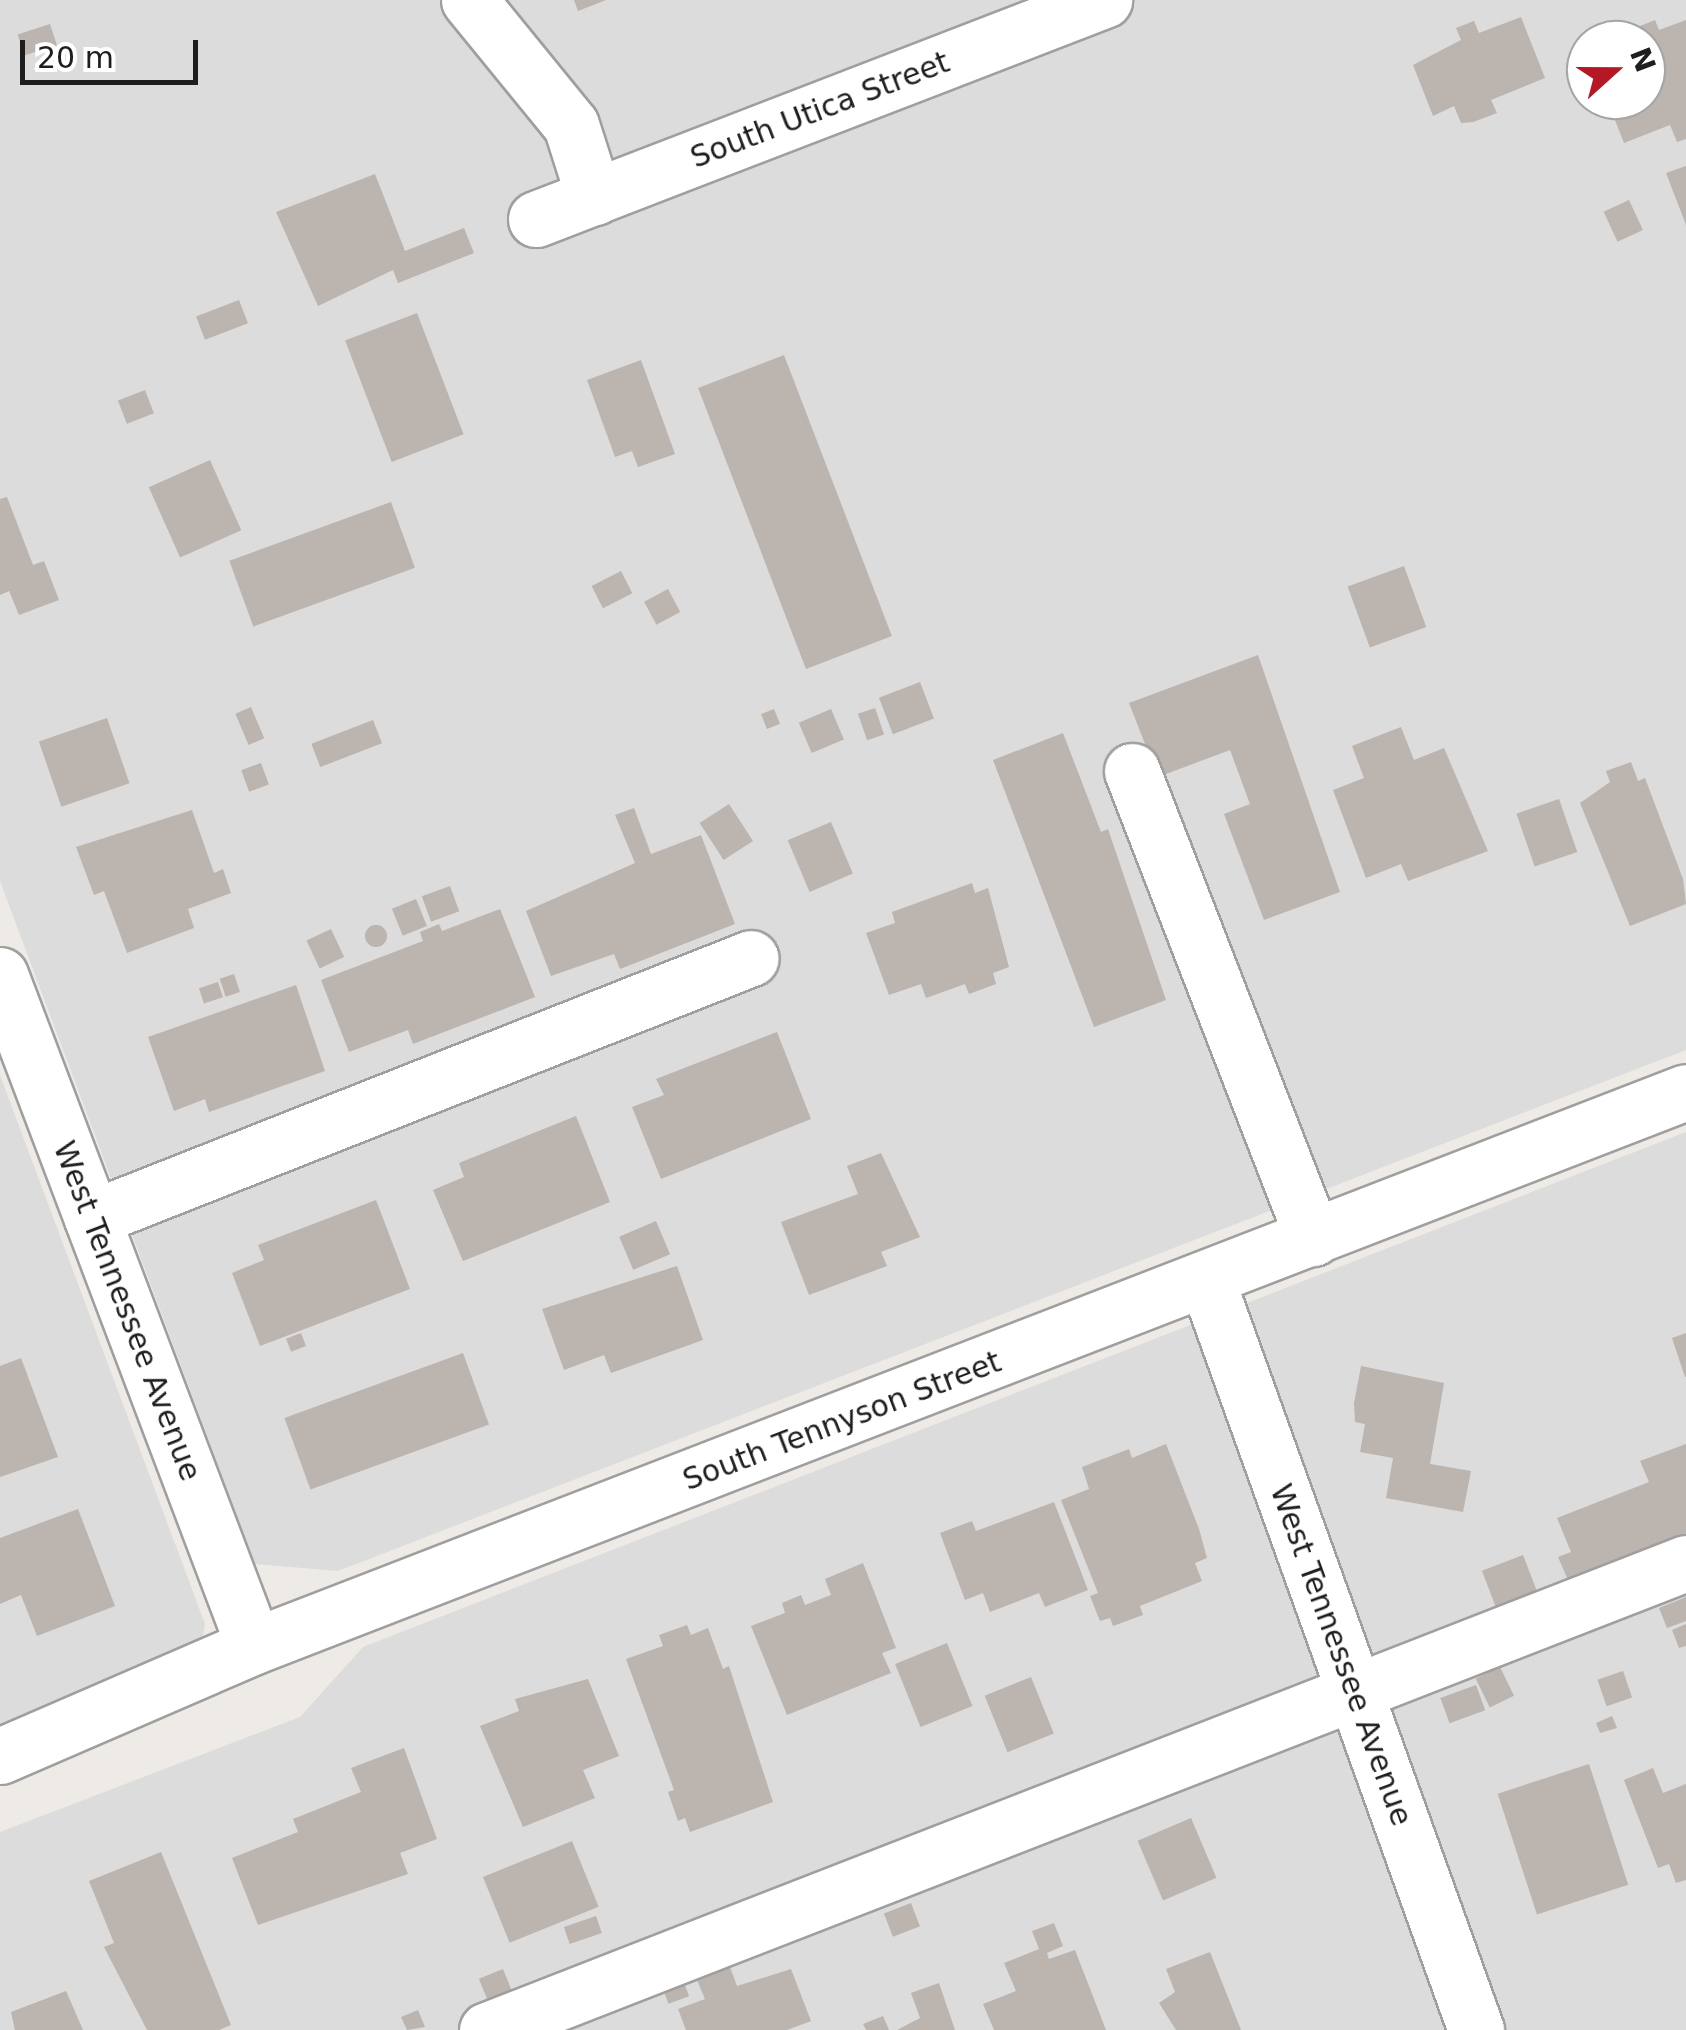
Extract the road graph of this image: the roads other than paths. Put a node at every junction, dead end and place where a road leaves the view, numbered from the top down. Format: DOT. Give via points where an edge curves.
graph roads {
  1 [pos="469,0"];
  2 [pos="1104,0"];
  3 [pos="594,197"];
  4 [pos="536,219"];
  5 [pos="1132,771"];
  6 [pos="751,958"];
  7 [pos="0,975"];
  8 [pos="1686,1092"];
  9 [pos="92,1218"];
  10 [pos="1313,1238"];
  11 [pos="1206,1280"];
  12 [pos="1686,1563"];
  13 [pos="254,1646"];
  14 [pos="1354,1689"];
  15 [pos="0,1756"];
  16 [pos="488,2030"];
  17 [pos="1476,2030"];
  1 -- 3 [label="street" via="571,124"];
  2 -- 3 [label="street, South Utica Street"];
  3 -- 4 [label="street, South Utica Street"];
  5 -- 10 [label="street"];
  6 -- 9 [label="street"];
  7 -- 9 [label="street, West Tennessee Avenue"];
  8 -- 10 [label="street, South Tennyson Street"];
  9 -- 13 [label="street, West Tennessee Avenue"];
  10 -- 11 [label="street, South Tennyson Street"];
  11 -- 13 [label="street, South Tennyson Street"];
  11 -- 14 [label="street, West Tennessee Avenue"];
  12 -- 14 [label="street"];
  13 -- 15 [label="street, South Tennyson Street"];
  14 -- 16 [label="street"];
  14 -- 17 [label="street, West Tennessee Avenue"];
}
